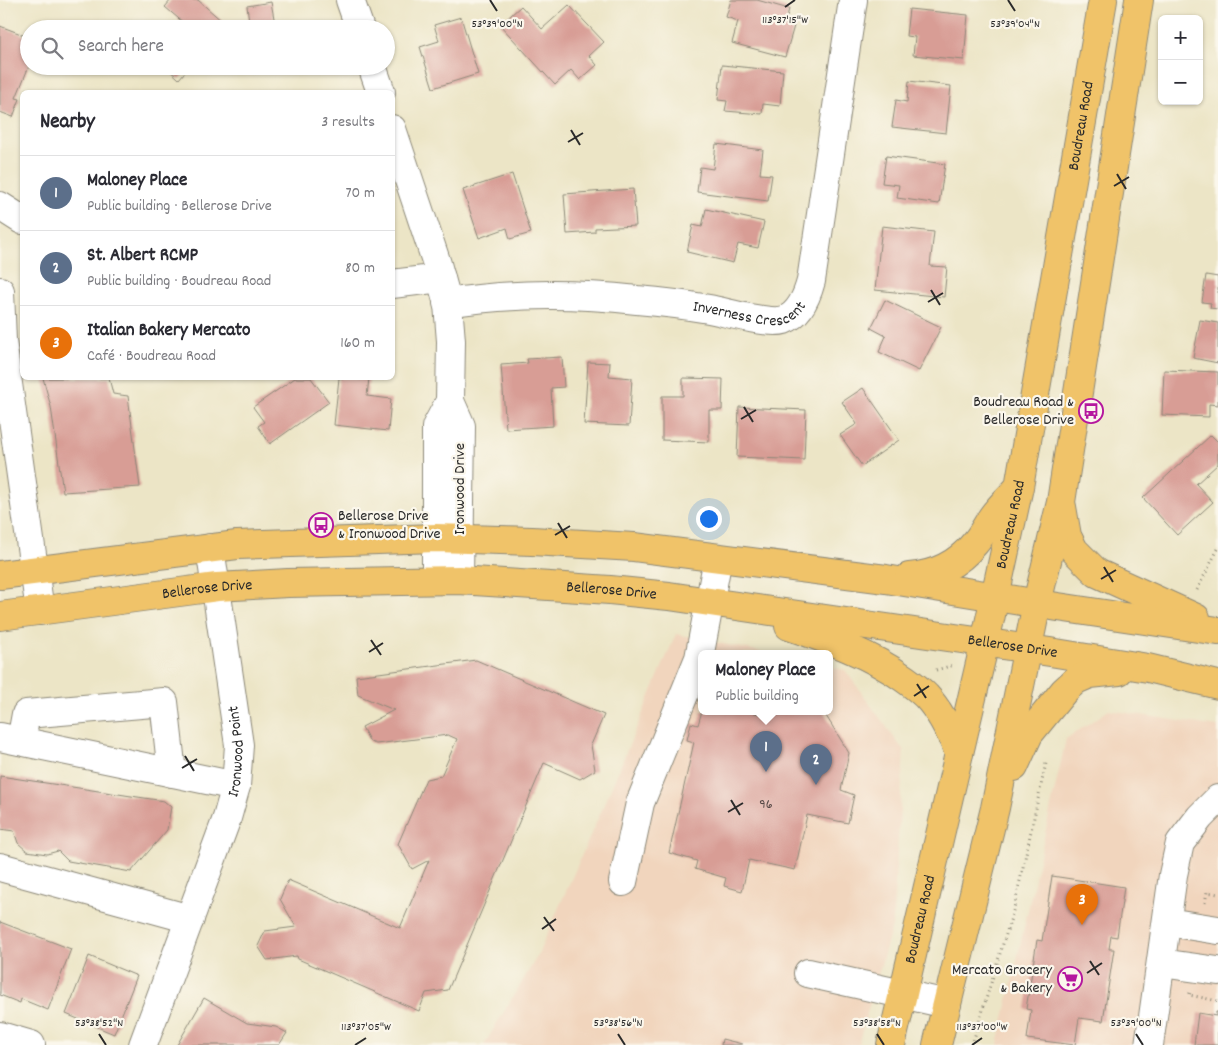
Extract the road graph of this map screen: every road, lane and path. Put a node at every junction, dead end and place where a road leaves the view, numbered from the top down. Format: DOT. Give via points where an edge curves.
graph roads {
  1 [pos="350,0"];
  2 [pos="853,0"];
  3 [pos="1104,0"];
  4 [pos="1139,0"];
  5 [pos="357,20"];
  6 [pos="375,75"];
  7 [pos="379,90"];
  8 [pos="395,138"];
  9 [pos="0,206"];
  10 [pos="20,219"];
  11 [pos="395,284"];
  12 [pos="444,290"];
  13 [pos="0,291"];
  14 [pos="8,340"];
  15 [pos="1019,487"];
  16 [pos="1061,502"];
  17 [pos="448,538"];
  18 [pos="210,548"];
  19 [pos="1218,549"];
  20 [pos="718,558"];
  21 [pos="34,570"];
  22 [pos="0,574"];
  23 [pos="886,579"];
  24 [pos="447,580"];
  25 [pos="217,587"];
  26 [pos="1197,590"];
  27 [pos="994,596"];
  28 [pos="720,603"];
  29 [pos="1037,603"];
  30 [pos="40,611"];
  31 [pos="0,616"];
  32 [pos="1218,629"];
  33 [pos="985,642"];
  34 [pos="1028,648"];
  35 [pos="702,650"];
  36 [pos="698,660"];
  37 [pos="957,664"];
  38 [pos="1148,668"];
  39 [pos="929,672"];
  40 [pos="1218,685"];
  41 [pos="10,739"];
  42 [pos="959,753"];
  43 [pos="1046,760"];
  44 [pos="172,773"];
  45 [pos="236,786"];
  46 [pos="1218,800"];
  47 [pos="994,808"];
  48 [pos="0,867"];
  49 [pos="623,882"];
  50 [pos="190,919"];
  51 [pos="1167,922"];
  52 [pos="1218,930"];
  53 [pos="1161,963"];
  54 [pos="1218,971"];
  55 [pos="808,973"];
  56 [pos="903,994"];
  57 [pos="1190,996"];
  58 [pos="1218,1001"];
  59 [pos="946,1004"];
  60 [pos="0,1036"];
  61 [pos="31,1045"];
  62 [pos="143,1045"];
  63 [pos="891,1045"];
  64 [pos="936,1045"];
  65 [pos="972,1045"];
  66 [pos="1149,1045"];
  1 -- 5 [label="street"];
  2 -- 12 [label="street, Inverness Crescent" via="811,281 807,295 793,315 783,321 770,321 639,300 562,294 487,297"];
  3 -- 15 [label="main road, Boudreau Road"];
  4 -- 16 [label="main road"];
  6 -- 7 [label="street"];
  8 -- 12 [label="street, Ironwood Drive"];
  9 -- 10 [label="street"];
  11 -- 12 [label="street"];
  12 -- 17 [label="street, Ironwood Drive" via="451,342 450,401 460,426"];
  13 -- 14 [label="street"];
  14 -- 21 [label="street"];
  15 -- 23 [label="main road" via="993,516 975,543 958,559 930,574"];
  15 -- 27 [label="main road, Boudreau Road"];
  16 -- 29 [label="main road"];
  16 -- 32 [label="main road" via="1067,536 1074,550 1096,573"];
  17 -- 18 [label="main road"];
  17 -- 20 [label="main road" via="587,543"];
  17 -- 24 [label="street, Ironwood Drive"];
  18 -- 21 [label="main road"];
  18 -- 25 [label="street, Ironwood Point"];
  19 -- 26 [label="path"];
  20 -- 23 [label="main road"];
  20 -- 28 [label="street"];
  21 -- 22 [label="main road"];
  21 -- 30 [label="street"];
  23 -- 27 [label="main road"];
  24 -- 25 [label="main road, Bellerose Drive"];
  24 -- 28 [label="main road, Bellerose Drive" via="610,590"];
  25 -- 30 [label="main road, Bellerose Drive"];
  25 -- 45 [label="street, Ironwood Point" via="237,728"];
  27 -- 29 [label="main road"];
  27 -- 33 [label="main road, Boudreau Road"];
  28 -- 33 [label="main road, Bellerose Drive"];
  28 -- 35 [label="street"];
  28 -- 42 [label="main road" via="848,647 898,674 926,696 947,725"];
  29 -- 32 [label="main road"];
  29 -- 34 [label="main road"];
  30 -- 31 [label="main road, Bellerose Drive"];
  33 -- 34 [label="main road, Bellerose Drive"];
  33 -- 42 [label="main road, Boudreau Road"];
  34 -- 38 [label="main road, Bellerose Drive"];
  34 -- 47 [label="main road"];
  36 -- 49 [label="street" via="640,803"];
  37 -- 39 [label="path"];
  38 -- 40 [label="main road, Bellerose Drive"];
  38 -- 47 [label="main road" via="1090,674 1076,680 1029,734"];
  41 -- 44 [label="street"];
  41 -- 44 [label="street" via="26,714 164,702"];
  42 -- 56 [label="main road, Boudreau Road"];
  43 -- 65 [label="path" via="1014,908"];
  44 -- 45 [label="street"];
  45 -- 50 [label="street, Ironwood Point"];
  46 -- 51 [label="street" via="1200,817 1180,844"];
  47 -- 59 [label="main road"];
  48 -- 50 [label="street"];
  50 -- 62 [label="street, Ironwood Point"];
  51 -- 52 [label="street"];
  51 -- 53 [label="street"];
  53 -- 54 [label="street"];
  53 -- 66 [label="street"];
  55 -- 56 [label="street"];
  56 -- 59 [label="street"];
  56 -- 63 [label="main road, Boudreau Road"];
  57 -- 58 [label="path"];
  59 -- 64 [label="main road"];
  60 -- 61 [label="street"];
}
